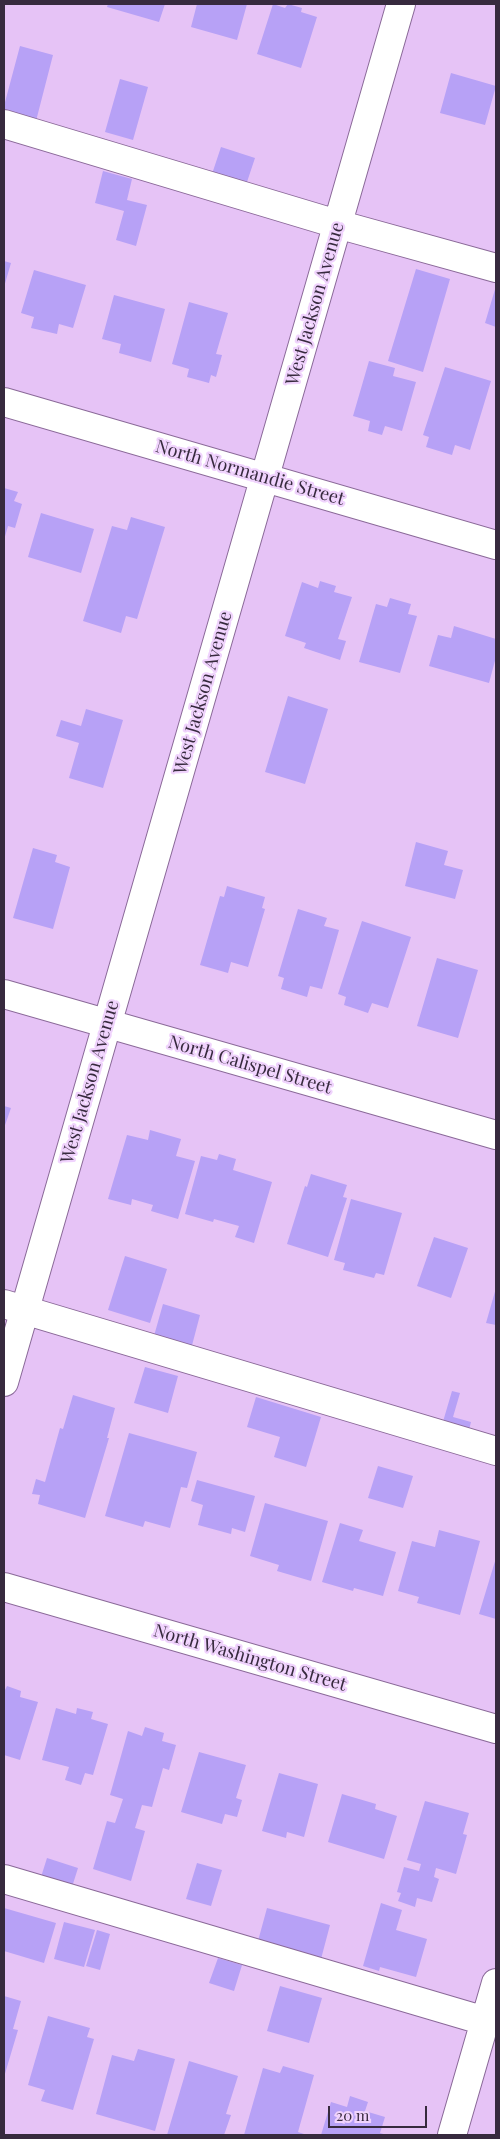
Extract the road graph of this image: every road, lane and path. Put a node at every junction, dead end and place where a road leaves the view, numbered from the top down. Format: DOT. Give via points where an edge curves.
graph roads {
  1 [pos="401,4"];
  2 [pos="4,124"];
  3 [pos="337,224"];
  4 [pos="496,268"];
  5 [pos="4,402"];
  6 [pos="264,478"];
  7 [pos="496,545"];
  8 [pos="4,994"];
  9 [pos="108,1024"];
  10 [pos="496,1136"];
  11 [pos="14,1307"];
  12 [pos="4,1382"];
  13 [pos="496,1451"];
  14 [pos="4,1588"];
  15 [pos="496,1729"];
  16 [pos="4,1879"];
  17 [pos="496,1982"];
  18 [pos="485,2021"];
  19 [pos="452,2135"];
  1 -- 3 [label="street, West Jackson Avenue"];
  2 -- 3 [label="street"];
  3 -- 4 [label="street"];
  3 -- 6 [label="street, West Jackson Avenue"];
  5 -- 6 [label="street, North Normandie Street"];
  6 -- 7 [label="street, North Normandie Street"];
  6 -- 9 [label="street, West Jackson Avenue"];
  8 -- 9 [label="street, North Calispel Street"];
  9 -- 10 [label="street, North Calispel Street"];
  9 -- 11 [label="street, West Jackson Avenue"];
  11 -- 12 [label="street, West Jackson Avenue"];
  11 -- 13 [label="street"];
  14 -- 15 [label="street, North Washington Street"];
  16 -- 18 [label="street"];
  17 -- 18 [label="street"];
  18 -- 19 [label="street"];
}
